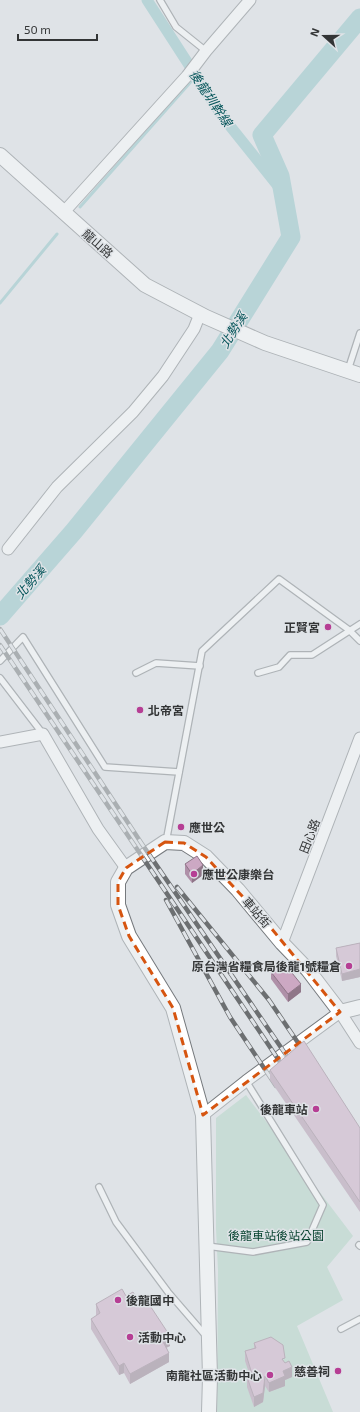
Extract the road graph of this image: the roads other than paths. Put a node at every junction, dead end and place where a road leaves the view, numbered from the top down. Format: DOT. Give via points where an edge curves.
graph roads {
  1 [pos="160,0"];
  2 [pos="250,0"];
  3 [pos="203,55"];
  4 [pos="0,155"];
  5 [pos="63,213"];
  6 [pos="203,316"];
  7 [pos="360,333"];
  8 [pos="354,373"];
  9 [pos="8,549"];
  10 [pos="360,624"];
  11 [pos="349,630"];
  12 [pos="360,641"];
  13 [pos="0,661"];
  14 [pos="200,666"];
  15 [pos="258,672"];
  16 [pos="136,673"];
  17 [pos="0,678"];
  18 [pos="43,734"];
  19 [pos="360,738"];
  20 [pos="0,742"];
  21 [pos="179,772"];
  22 [pos="165,842"];
  23 [pos="126,868"];
  24 [pos="282,943"];
  25 [pos="360,1007"];
  26 [pos="340,1012"];
  27 [pos="360,1043"];
  28 [pos="246,1081"];
  29 [pos="203,1115"];
  30 [pos="99,1186"];
  31 [pos="206,1246"];
  32 [pos="360,1320"];
  33 [pos="341,1329"];
  34 [pos="209,1340"];
  35 [pos="209,1412"];
  1 -- 3 [label="lane" via="176,27"];
  2 -- 3 [label="street"];
  3 -- 5 [label="street"];
  4 -- 5 [label="street, 龍山路"];
  5 -- 6 [label="street, 龍山路" via="145,284"];
  6 -- 8 [label="street, 龍山路" via="266,342"];
  6 -- 9 [label="street" via="158,382 133,412 57,487"];
  7 -- 8 [label="lane"];
  10 -- 11 [label="lane"];
  11 -- 12 [label="lane"];
  11 -- 14 [label="lane" via="279,579 202,651"];
  11 -- 15 [label="lane" via="312,655 290,655 280,667"];
  13 -- 21 [label="lane" via="23,637 105,767"];
  14 -- 16 [label="lane" via="156,663"];
  14 -- 21 [label="lane"];
  17 -- 18 [label="lane"];
  18 -- 20 [label="street"];
  18 -- 23 [label="street" via="98,829"];
  19 -- 24 [label="street, 田心路"];
  21 -- 22 [label="lane"];
  22 -- 23 [label="street"];
  22 -- 24 [label="street, 車站街" via="184,843 206,857 238,890"];
  23 -- 29 [label="street" via="118,882 118,905 129,936 174,1008"];
  24 -- 26 [label="street, 車站街" via="308,970"];
  25 -- 26 [label="street"];
  26 -- 27 [label="street, 車站街"];
  26 -- 28 [label="street"];
  28 -- 29 [label="street"];
  28 -- 31 [label="lane" via="323,1205 307,1242 253,1252"];
  29 -- 31 [label="street"];
  30 -- 34 [label="lane" via="116,1222 168,1292"];
  31 -- 34 [label="street"];
  32 -- 33 [label="lane"];
  34 -- 35 [label="street"];
}
